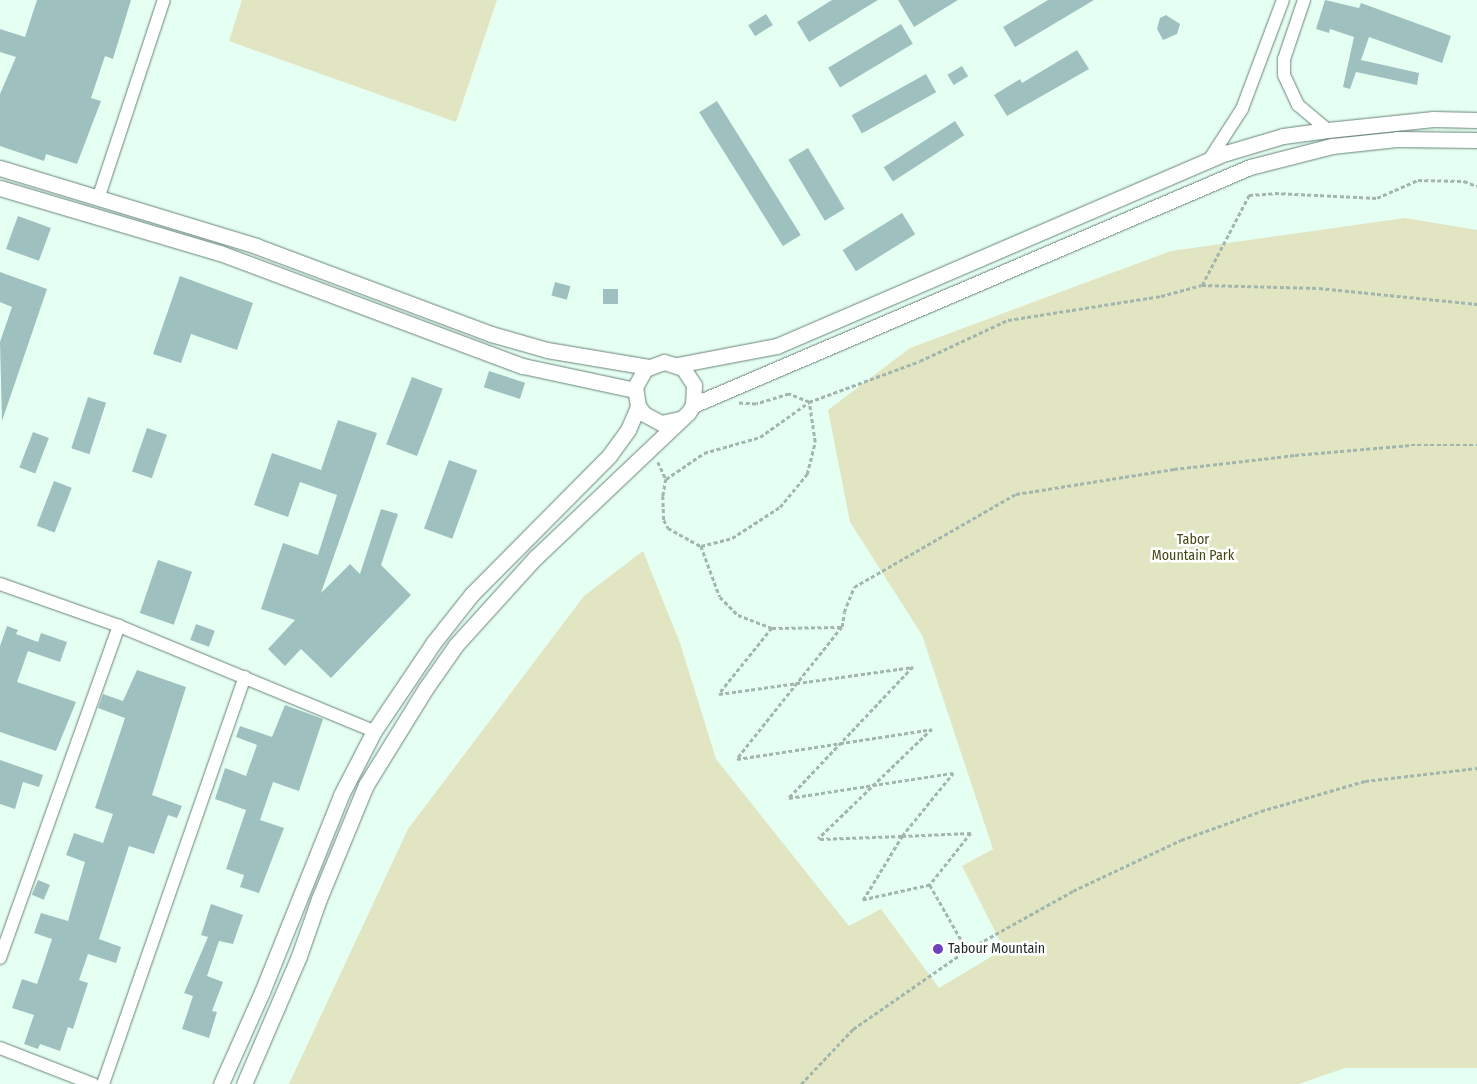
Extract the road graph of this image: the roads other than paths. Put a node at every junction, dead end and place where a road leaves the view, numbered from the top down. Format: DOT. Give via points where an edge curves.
graph roads {
  1 [pos="164,0"];
  2 [pos="1283,0"];
  3 [pos="1304,0"];
  4 [pos="1477,120"];
  5 [pos="1328,130"];
  6 [pos="1477,140"];
  7 [pos="1209,160"];
  8 [pos="0,168"];
  9 [pos="0,188"];
  10 [pos="99,196"];
  11 [pos="677,365"];
  12 [pos="649,367"];
  13 [pos="635,390"];
  14 [pos="693,405"];
  15 [pos="638,406"];
  16 [pos="680,419"];
  17 [pos="0,584"];
  18 [pos="119,626"];
  19 [pos="245,677"];
  20 [pos="374,731"];
  21 [pos="0,958"];
  22 [pos="0,1048"];
  23 [pos="93,1084"];
  24 [pos="102,1084"];
  25 [pos="221,1084"];
  26 [pos="244,1084"];
  1 -- 10 [label="street"];
  2 -- 7 [label="street" via="1242,108"];
  3 -- 5 [label="street" via="1284,59 1284,75 1298,105"];
  4 -- 5 [label="street" via="1433,120"];
  5 -- 7 [label="street" via="1283,136"];
  6 -- 14 [label="street" via="1397,139 1332,146 1250,167"];
  7 -- 11 [label="street" via="777,346"];
  8 -- 10 [label="street"];
  9 -- 13 [label="street" via="220,254 524,366"];
  10 -- 12 [label="street" via="256,246 491,334 547,350"];
  11 -- 12 [label="street" via="664,362"];
  11 -- 14 [label="street" via="690,376 694,385"];
  12 -- 13 [label="street" via="639,377"];
  13 -- 15 [label="street"];
  14 -- 16 [label="street"];
  15 -- 16 [label="street" via="644,414 661,423"];
  15 -- 20 [label="street" via="628,430 609,456 512,550 472,594 434,642"];
  16 -- 26 [label="street" via="517,577 456,645 421,696 366,785 299,956"];
  17 -- 18 [label="street"];
  18 -- 19 [label="street"];
  18 -- 21 [label="street"];
  19 -- 20 [label="street"];
  19 -- 24 [label="street"];
  20 -- 25 [label="street" via="334,812 270,974"];
  22 -- 23 [label="street"];
}
